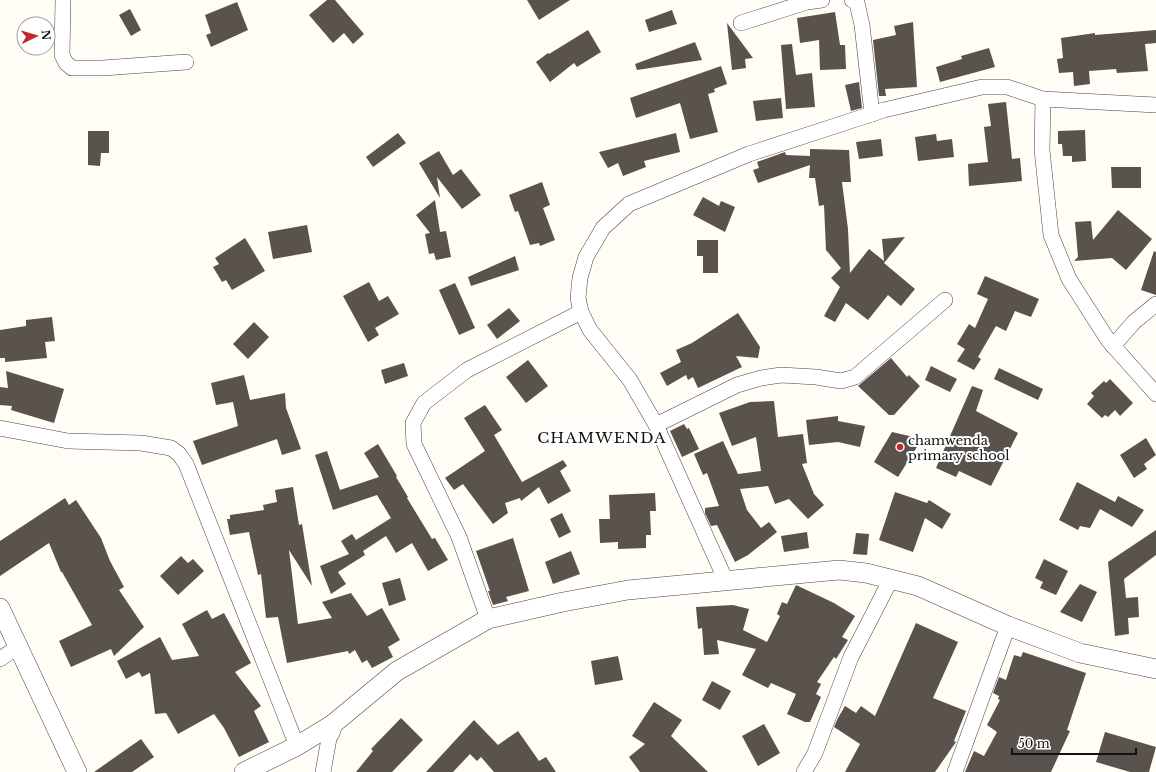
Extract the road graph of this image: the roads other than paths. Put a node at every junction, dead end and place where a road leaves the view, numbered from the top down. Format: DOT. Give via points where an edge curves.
graph roads {
  1 [pos="63,0"];
  2 [pos="822,0"];
  3 [pos="852,0"];
  4 [pos="741,23"];
  5 [pos="186,62"];
  6 [pos="1043,99"];
  7 [pos="1156,105"];
  8 [pos="872,114"];
  9 [pos="945,300"];
  10 [pos="1156,304"];
  11 [pos="581,312"];
  12 [pos="1113,346"];
  13 [pos="1156,394"];
  14 [pos="656,425"];
  15 [pos="0,428"];
  16 [pos="891,579"];
  17 [pos="726,581"];
  18 [pos="0,608"];
  19 [pos="488,619"];
  20 [pos="1008,626"];
  21 [pos="19,646"];
  22 [pos="0,659"];
  23 [pos="1156,669"];
  24 [pos="331,728"];
  25 [pos="297,746"];
  26 [pos="77,772"];
  27 [pos="244,772"];
  28 [pos="323,772"];
  29 [pos="804,772"];
  30 [pos="955,772"];
  1 -- 5 [label="street" via="62,54 72,68"];
  2 -- 4 [label="street" via="807,2"];
  3 -- 8 [label="street" via="857,3 862,25"];
  6 -- 7 [label="street"];
  6 -- 8 [label="street" via="1006,87 982,87"];
  6 -- 12 [label="street" via="1042,150 1051,235 1068,279"];
  8 -- 11 [label="street" via="749,154 629,204 603,228 586,257 578,298"];
  9 -- 14 [label="street" via="848,380 781,376 761,378 737,385"];
  10 -- 12 [label="street" via="1134,322"];
  11 -- 14 [label="street" via="590,330 630,380"];
  11 -- 19 [label="street" via="467,370 424,403 413,423 414,444 459,537"];
  12 -- 13 [label="street"];
  14 -- 17 [label="street"];
  15 -- 25 [label="street" via="68,441 141,443 171,448 179,454 186,464"];
  16 -- 17 [label="street" via="839,570"];
  16 -- 20 [label="street" via="918,586"];
  16 -- 29 [label="street" via="852,657 815,753"];
  17 -- 19 [label="street" via="628,590"];
  18 -- 21 [label="street"];
  19 -- 24 [label="street" via="398,671"];
  20 -- 23 [label="street" via="1080,653"];
  20 -- 30 [label="street"];
  21 -- 22 [label="street"];
  21 -- 26 [label="street"];
  24 -- 25 [label="street"];
  24 -- 28 [label="street"];
  25 -- 27 [label="street"];
}
